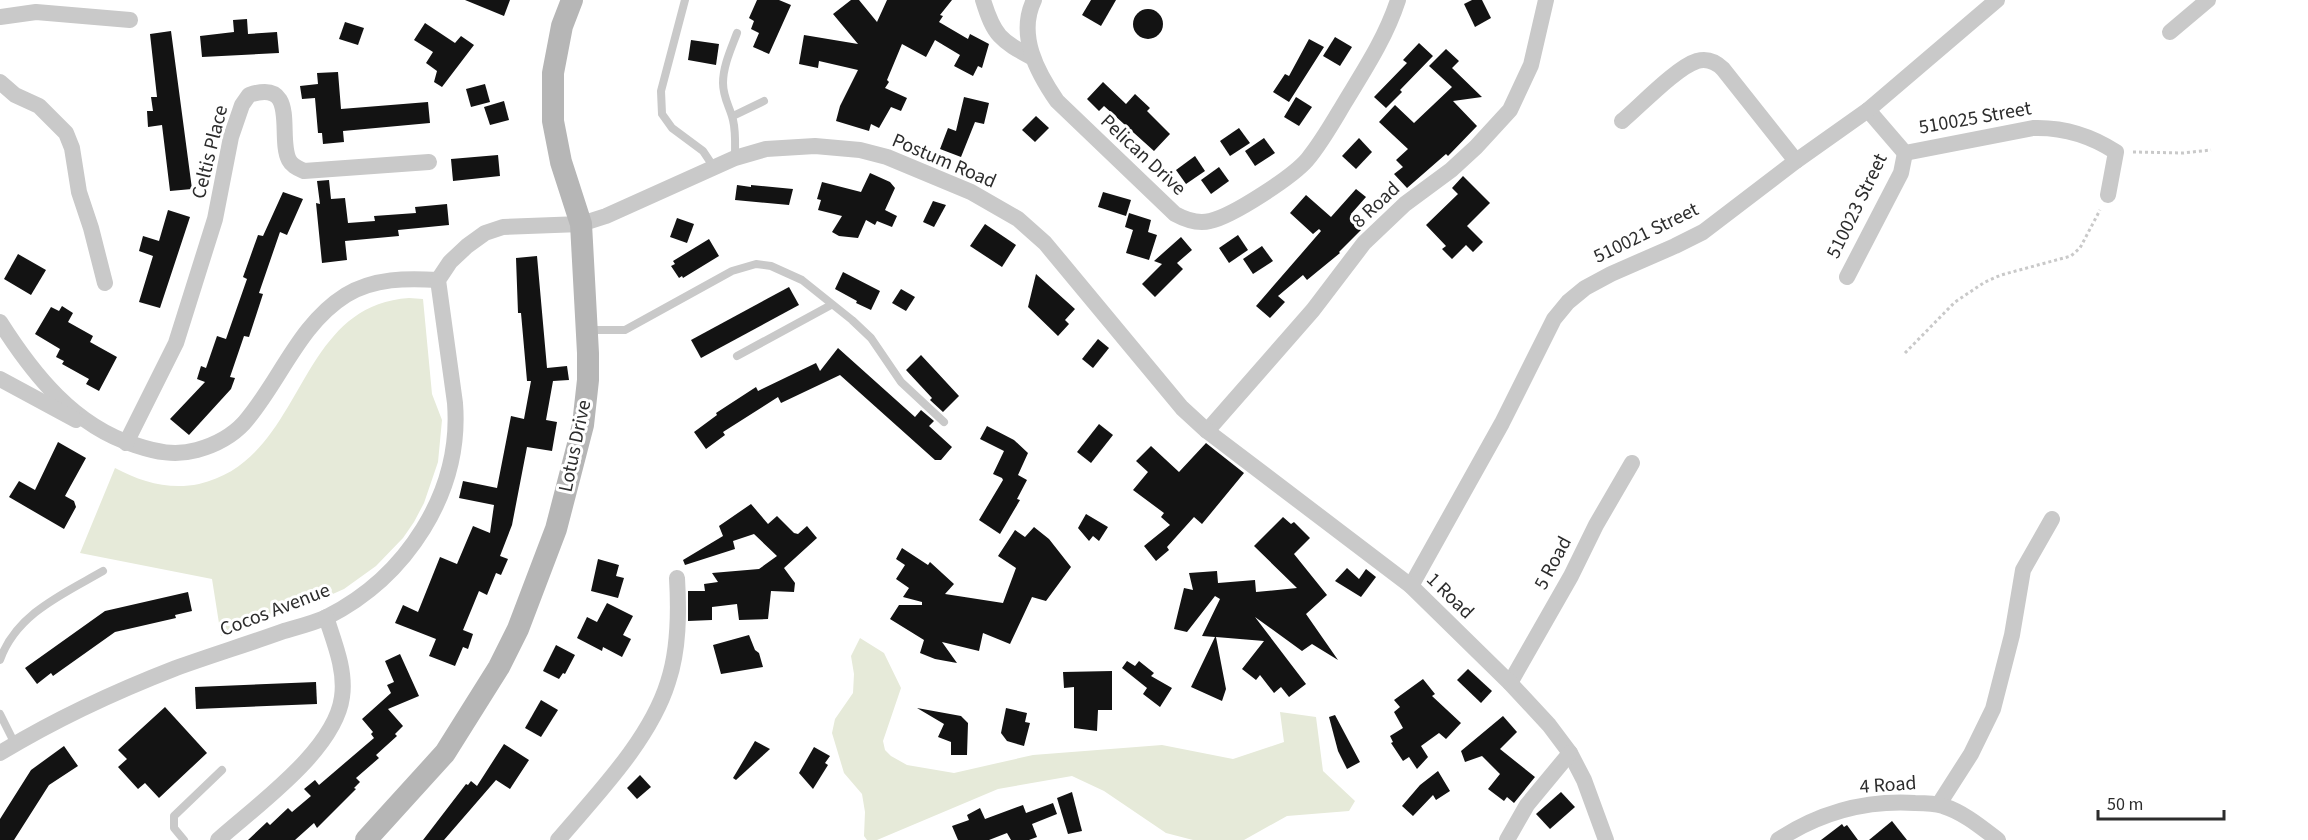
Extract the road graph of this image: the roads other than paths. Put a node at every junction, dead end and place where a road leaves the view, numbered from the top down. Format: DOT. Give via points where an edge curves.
graph roads {
  1 [pos="572,0"];
  2 [pos="685,0"];
  3 [pos="983,0"];
  4 [pos="1034,0"];
  5 [pos="1398,0"];
  6 [pos="1546,0"];
  7 [pos="1997,0"];
  8 [pos="2208,0"];
  9 [pos="0,17"];
  10 [pos="130,20"];
  11 [pos="2170,32"];
  12 [pos="737,33"];
  13 [pos="1033,58"];
  14 [pos="0,82"];
  15 [pos="764,101"];
  16 [pos="1868,110"];
  17 [pos="733,116"];
  18 [pos="1622,121"];
  19 [pos="1905,153"];
  20 [pos="735,158"];
  21 [pos="1796,161"];
  22 [pos="429,162"];
  23 [pos="713,166"];
  24 [pos="2108,195"];
  25 [pos="581,224"];
  26 [pos="1847,277"];
  27 [pos="438,280"];
  28 [pos="105,283"];
  29 [pos="831,305"];
  30 [pos="0,322"];
  31 [pos="587,330"];
  32 [pos="737,356"];
  33 [pos="0,380"];
  34 [pos="944,422"];
  35 [pos="95,429"];
  36 [pos="1207,431"];
  37 [pos="126,442"];
  38 [pos="1632,463"];
  39 [pos="2052,519"];
  40 [pos="103,571"];
  41 [pos="677,578"];
  42 [pos="1411,586"];
  43 [pos="326,617"];
  44 [pos="0,660"];
  45 [pos="1510,683"];
  46 [pos="0,714"];
  47 [pos="15,744"];
  48 [pos="0,753"];
  49 [pos="1570,753"];
  50 [pos="222,770"];
  51 [pos="1939,804"];
  52 [pos="184,840"];
  53 [pos="218,840"];
  54 [pos="366,840"];
  55 [pos="558,840"];
  56 [pos="1507,840"];
  57 [pos="1606,840"];
  58 [pos="1778,840"];
  59 [pos="1998,840"];
  1 -- 25 [label="street, Lotus Drive" via="562,26 553,73 553,121 561,162"];
  2 -- 23 [label="lane" via="661,91 662,114 672,128 703,151"];
  3 -- 13 [label="street" via="996,33"];
  4 -- 13 [label="street, Pelican Drive" via="1028,19"];
  5 -- 13 [label="street, Pelican Drive" via="1371,59 1305,162 1255,198 1227,214 1199,223 1175,214 1056,101"];
  6 -- 36 [label="street, 8 Road" via="1531,65 1510,110 1459,162 1405,204 1364,243 1313,310"];
  7 -- 16 [label="street, 510021 Street"];
  8 -- 11 [label="street"];
  9 -- 10 [label="street" via="36,12"];
  12 -- 17 [label="lane" via="723,82"];
  14 -- 28 [label="street" via="15,95 39,106 66,133"];
  15 -- 17 [label="lane"];
  16 -- 19 [label="street, 510025 Street"];
  16 -- 21 [label="street, 510021 Street"];
  17 -- 20 [label="lane"];
  18 -- 21 [label="street" via="1684,67 1707,60 1724,69"];
  19 -- 24 [label="street, 510025 Street" via="2033,128 2073,131 2116,152"];
  19 -- 26 [label="street, 510023 Street" via="1901,173"];
  20 -- 23 [label="street, Postum Road"];
  20 -- 36 [label="street, Postum Road" via="766,149 814,146 860,150 887,157 971,192 1018,219 1045,243 1182,408"];
  21 -- 42 [label="street, 510021 Street" via="1703,232 1611,273 1568,302 1554,319 1502,423"];
  22 -- 37 [label="street, Celtis Place" via="304,171 289,160 281,101 272,94 249,94 231,137 215,219 176,343"];
  23 -- 25 [label="street, Postum Road"];
  25 -- 27 [label="street" via="503,227 485,233 450,262"];
  25 -- 31 [label="street, Lotus Drive"];
  27 -- 37 [label="street" via="403,278 372,284 347,294 325,310 299,341 260,403 226,438 210,446 173,454"];
  27 -- 43 [label="street, Cocos Avenue" via="456,423 453,452 438,501 419,538 400,562 373,587"];
  29 -- 31 [label="lane" via="802,280 771,266 756,264 716,279 630,328"];
  29 -- 32 [label="lane"];
  29 -- 34 [label="lane" via="871,338 901,382"];
  30 -- 35 [label="street" via="37,374"];
  31 -- 54 [label="street, Lotus Drive" via="588,380 583,425 556,529 518,629 446,753"];
  33 -- 35 [label="street"];
  35 -- 37 [label="street"];
  36 -- 42 [label="street, 1 Road"];
  38 -- 45 [label="street, 5 Road"];
  39 -- 51 [label="street" via="2023,570 1993,709 1971,754"];
  40 -- 44 [label="lane" via="38,609 15,631"];
  41 -- 55 [label="street" via="673,663 654,716 611,777"];
  42 -- 45 [label="street, 1 Road"];
  43 -- 47 [label="street, Cocos Avenue" via="102,698"];
  43 -- 53 [label="street" via="342,678 339,714 326,739 307,761"];
  45 -- 49 [label="street, 1 Road"];
  46 -- 47 [label="lane"];
  47 -- 48 [label="street, Cocos Avenue"];
  49 -- 56 [label="street" via="1527,805"];
  49 -- 57 [label="street, 1 Road"];
  50 -- 52 [label="lane" via="174,816 174,828"];
  51 -- 58 [label="street, 4 Road" via="1899,802 1855,807 1809,822"];
  51 -- 59 [label="street, 4 Road"];
}
